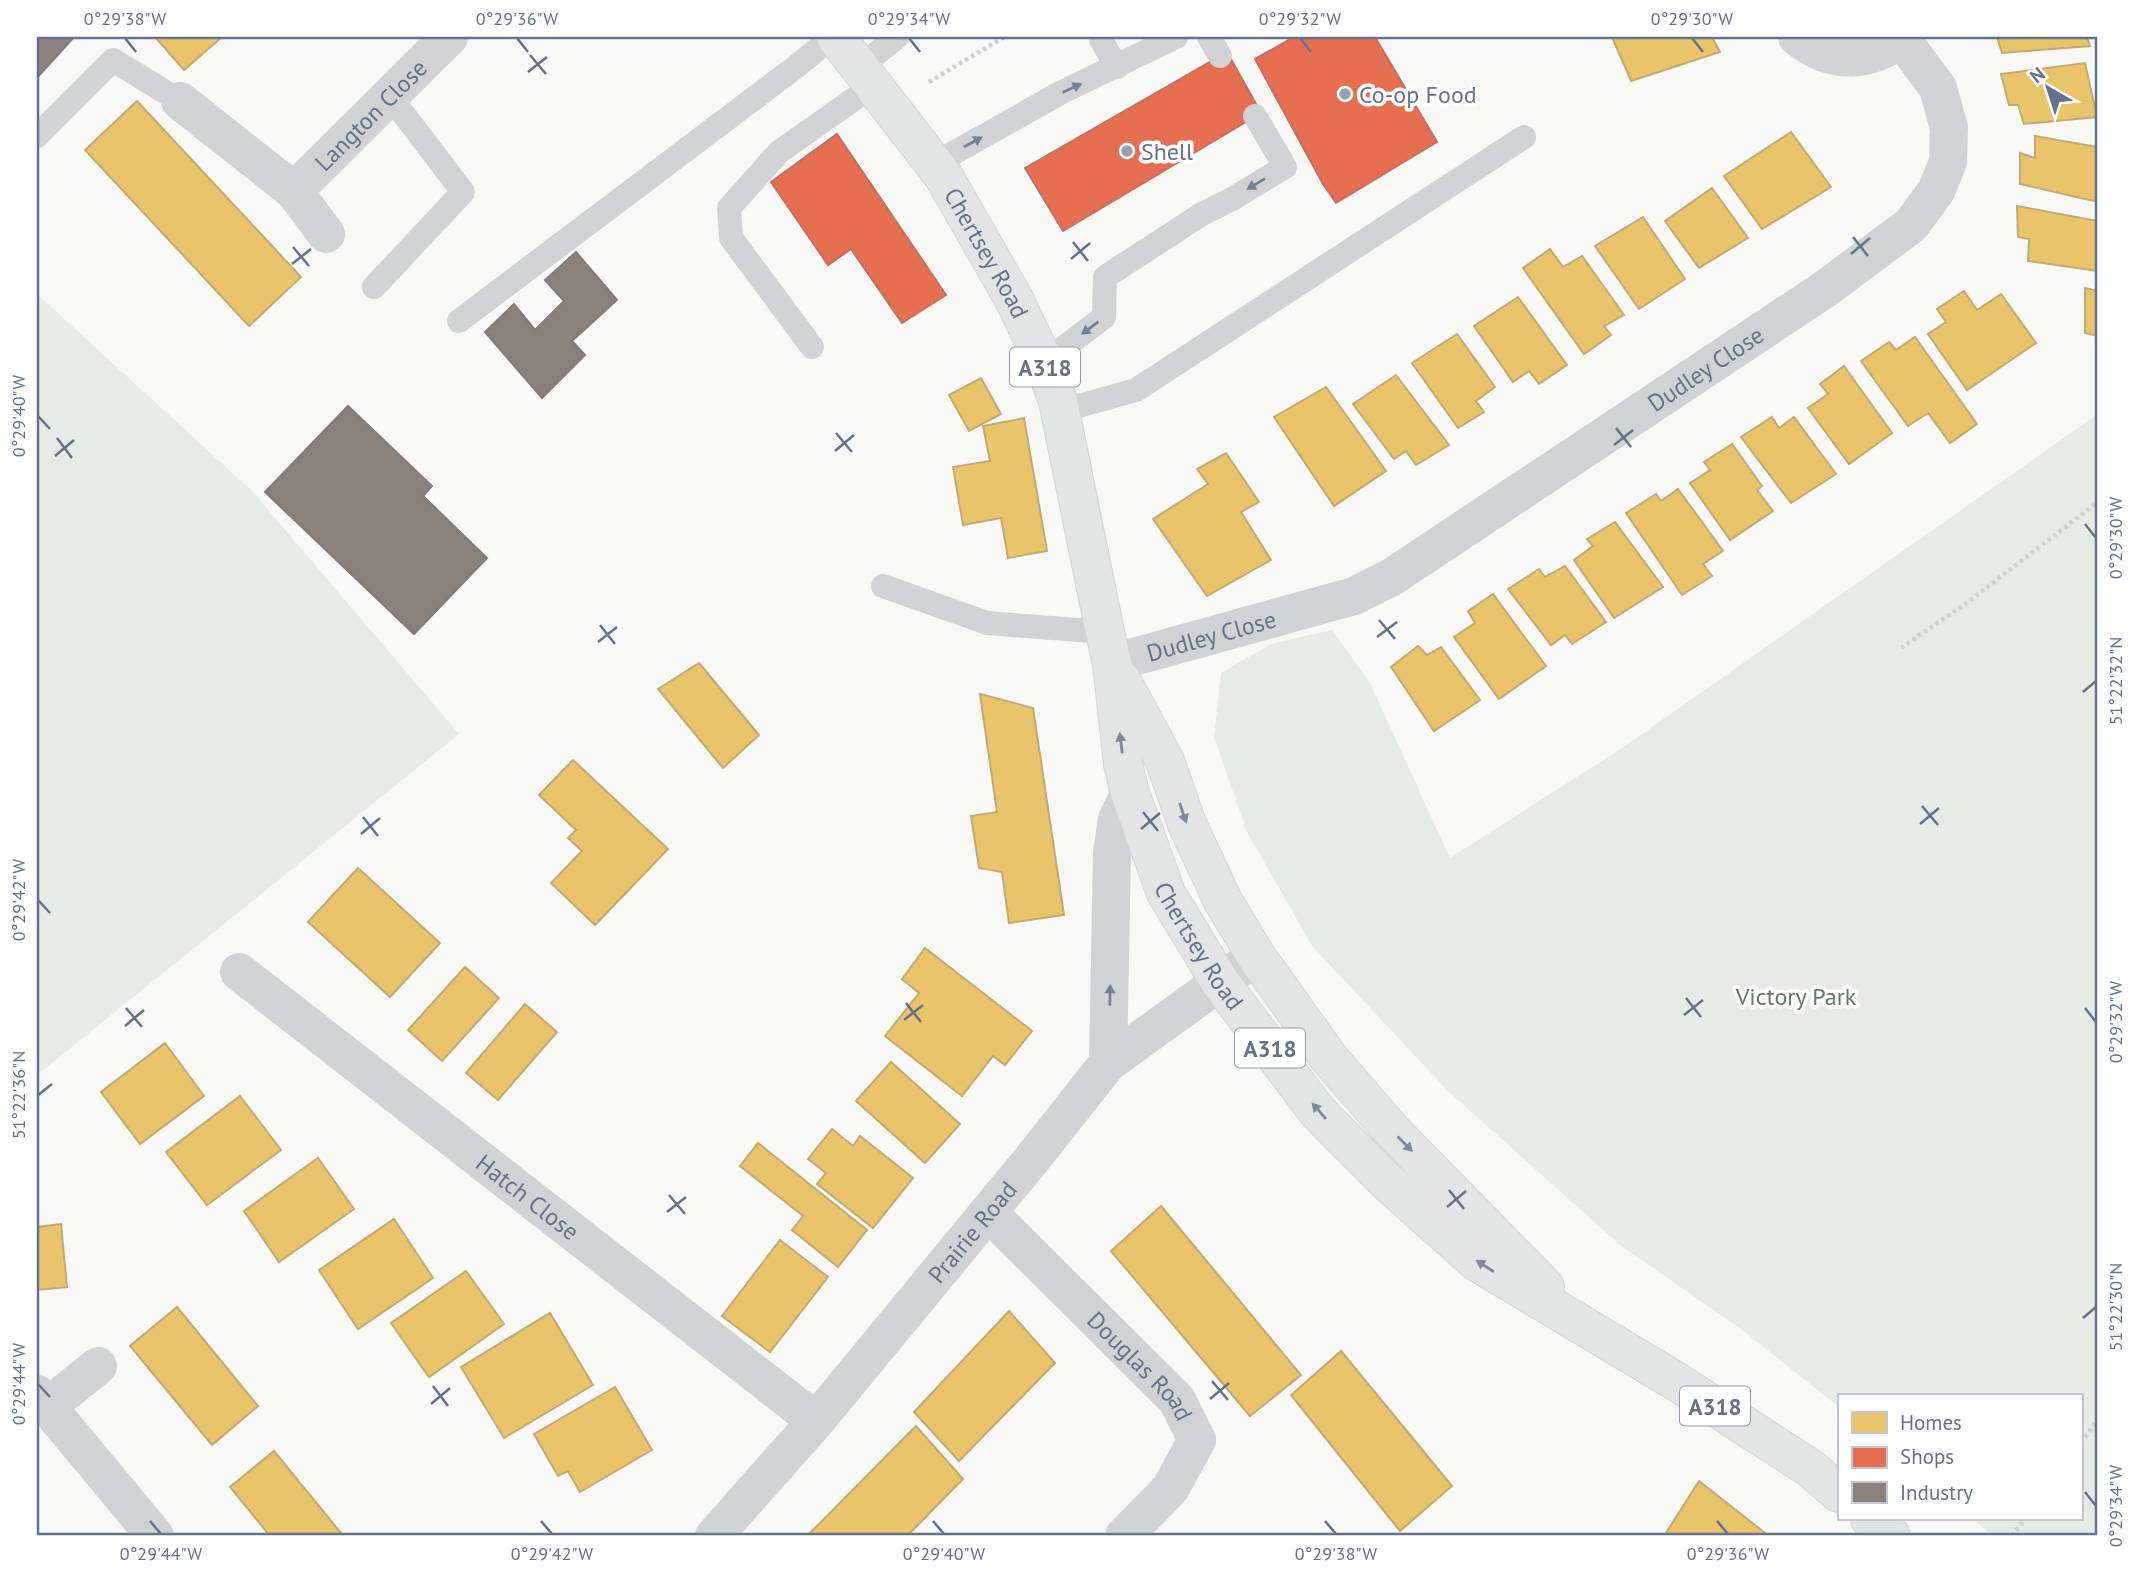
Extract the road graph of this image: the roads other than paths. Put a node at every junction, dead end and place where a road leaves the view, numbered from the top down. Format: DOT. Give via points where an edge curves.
graph roads {
  1 [pos="449,37"];
  2 [pos="834,37"];
  3 [pos="897,37"];
  4 [pos="1102,37"];
  5 [pos="1177,37"];
  6 [pos="1797,37"];
  7 [pos="1902,38"];
  8 [pos="1117,67"];
  9 [pos="874,86"];
  10 [pos="389,95"];
  11 [pos="180,101"];
  12 [pos="1255,116"];
  13 [pos="37,136"];
  14 [pos="1524,137"];
  15 [pos="934,164"];
  16 [pos="294,191"];
  17 [pos="326,234"];
  18 [pos="374,286"];
  19 [pos="459,320"];
  20 [pos="812,347"];
  21 [pos="1044,363"];
  22 [pos="1061,411"];
  23 [pos="883,586"];
  24 [pos="1109,648"];
  25 [pos="1130,793"];
  26 [pos="1256,957"];
  27 [pos="239,972"];
  28 [pos="1220,982"];
  29 [pos="1108,1063"];
  30 [pos="988,1212"];
  31 [pos="1585,1327"];
  32 [pos="98,1366"];
  33 [pos="42,1400"];
  34 [pos="816,1421"];
  35 [pos="1838,1492"];
  36 [pos="1871,1520"];
  37 [pos="155,1536"];
  38 [pos="714,1536"];
  39 [pos="1124,1536"];
  40 [pos="1891,1536"];
  1 -- 10 [label="street, Langton Close"];
  2 -- 9 [label="main road, Chertsey Road / A318"];
  2 -- 19 [label="lane"];
  3 -- 9 [label="lane"];
  4 -- 8 [label="lane"];
  5 -- 8 [label="lane"];
  6 -- 7 [label="street" via="1834,57 1858,58"];
  7 -- 24 [label="street, Dudley Close" via="1938,88 1949,128 1948,162 1936,191 1911,225 1802,304 1392,577 1354,596"];
  15 -- 8 [label="lane, one-way" via="1062,92"];
  9 -- 15 [label="main road, Chertsey Road / A318"];
  9 -- 20 [label="lane" via="779,152 729,208 731,238"];
  10 -- 16 [label="street, Langton Close"];
  10 -- 18 [label="lane" via="463,192"];
  11 -- 13 [label="lane" via="113,60"];
  11 -- 16 [label="street, Langton Close"];
  12 -- 21 [label="lane, one-way" via="1285,167 1105,276 1104,317"];
  14 -- 22 [label="lane" via="1136,390"];
  15 -- 21 [label="main road, Chertsey Road / A318" via="1015,301"];
  16 -- 17 [label="street, Langton Close"];
  21 -- 22 [label="main road, Chertsey Road / A318"];
  22 -- 24 [label="main road, Chertsey Road / A318"];
  23 -- 24 [label="lane" via="987,623"];
  25 -- 24 [label="main road, Chertsey Road / A318, one-way"];
  24 -- 26 [label="main road, Chertsey Road / A318, one-way" via="1165,761 1187,824 1223,901"];
  25 -- 28 [label="main road, Chertsey Road / A318" via="1166,893"];
  29 -- 25 [label="street, one-way" via="1112,853 1117,819"];
  26 -- 28 [label="street, Prairie Road"];
  26 -- 31 [label="main road, Chertsey Road / A318, one-way" via="1329,1058 1393,1132"];
  27 -- 34 [label="street, Hatch Close"];
  28 -- 29 [label="street, Prairie Road"];
  31 -- 28 [label="main road, Chertsey Road / A318, one-way" via="1477,1262 1393,1188 1317,1111"];
  29 -- 30 [label="street, Prairie Road"];
  30 -- 34 [label="street, Prairie Road"];
  30 -- 39 [label="street, Douglas Road" via="1177,1400 1196,1440 1170,1489"];
  31 -- 35 [label="main road, Chertsey Road / A318" via="1810,1468"];
  32 -- 33 [label="street"];
  33 -- 37 [label="street"];
  34 -- 38 [label="street, Prairie Road"];
  36 -- 40 [label="main road"];
}
